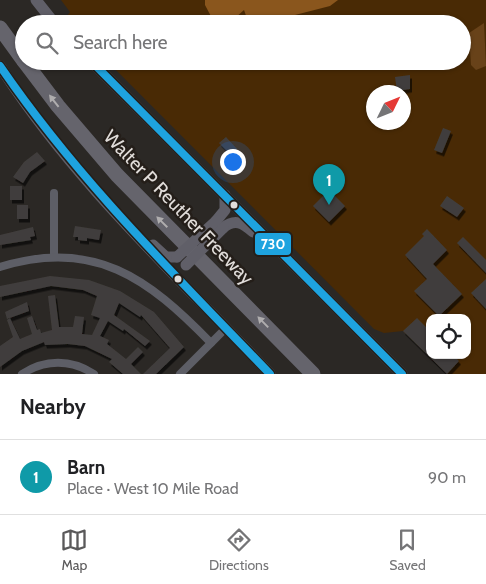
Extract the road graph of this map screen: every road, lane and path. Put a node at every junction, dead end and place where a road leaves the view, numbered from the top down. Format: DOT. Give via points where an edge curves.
graph roads {
  1 [pos="36,0"];
  2 [pos="48,15"];
  3 [pos="0,28"];
  4 [pos="15,49"];
  5 [pos="0,66"];
  6 [pos="31,70"];
  7 [pos="100,70"];
  8 [pos="54,193"];
  9 [pos="225,195"];
  10 [pos="115,214"];
  11 [pos="220,224"];
  12 [pos="54,257"];
  13 [pos="182,261"];
  14 [pos="0,267"];
  15 [pos="297,268"];
  16 [pos="186,288"];
  17 [pos="226,328"];
  18 [pos="211,344"];
  19 [pos="22,374"];
  20 [pos="94,374"];
  21 [pos="180,374"];
  22 [pos="270,374"];
  23 [pos="313,374"];
  24 [pos="402,374"];
  1 -- 2 [label="main road"];
  3 -- 4 [label="highway, Walter P Reuther Freeway"];
  5 -- 10 [label="main road" via="4,80"];
  23 -- 6 [label="highway, Walter P Reuther Freeway, one-way" via="117,175"];
  7 -- 9 [label="main road"];
  8 -- 12 [label="street"];
  9 -- 11 [label="main road" via="226,206"];
  9 -- 15 [label="main road"];
  10 -- 13 [label="main road" via="163,255"];
  10 -- 16 [label="main road"];
  11 -- 13 [label="main road, bridge"];
  11 -- 15 [label="main road" via="241,223"];
  12 -- 14 [label="street"];
  12 -- 18 [label="street" via="93,261 132,276 166,299"];
  13 -- 16 [label="main road"];
  15 -- 24 [label="main road"];
  16 -- 17 [label="main road"];
  17 -- 18 [label="street"];
  17 -- 22 [label="main road"];
  18 -- 21 [label="street"];
  19 -- 20 [label="street" via="38,365 60,362"];
}
